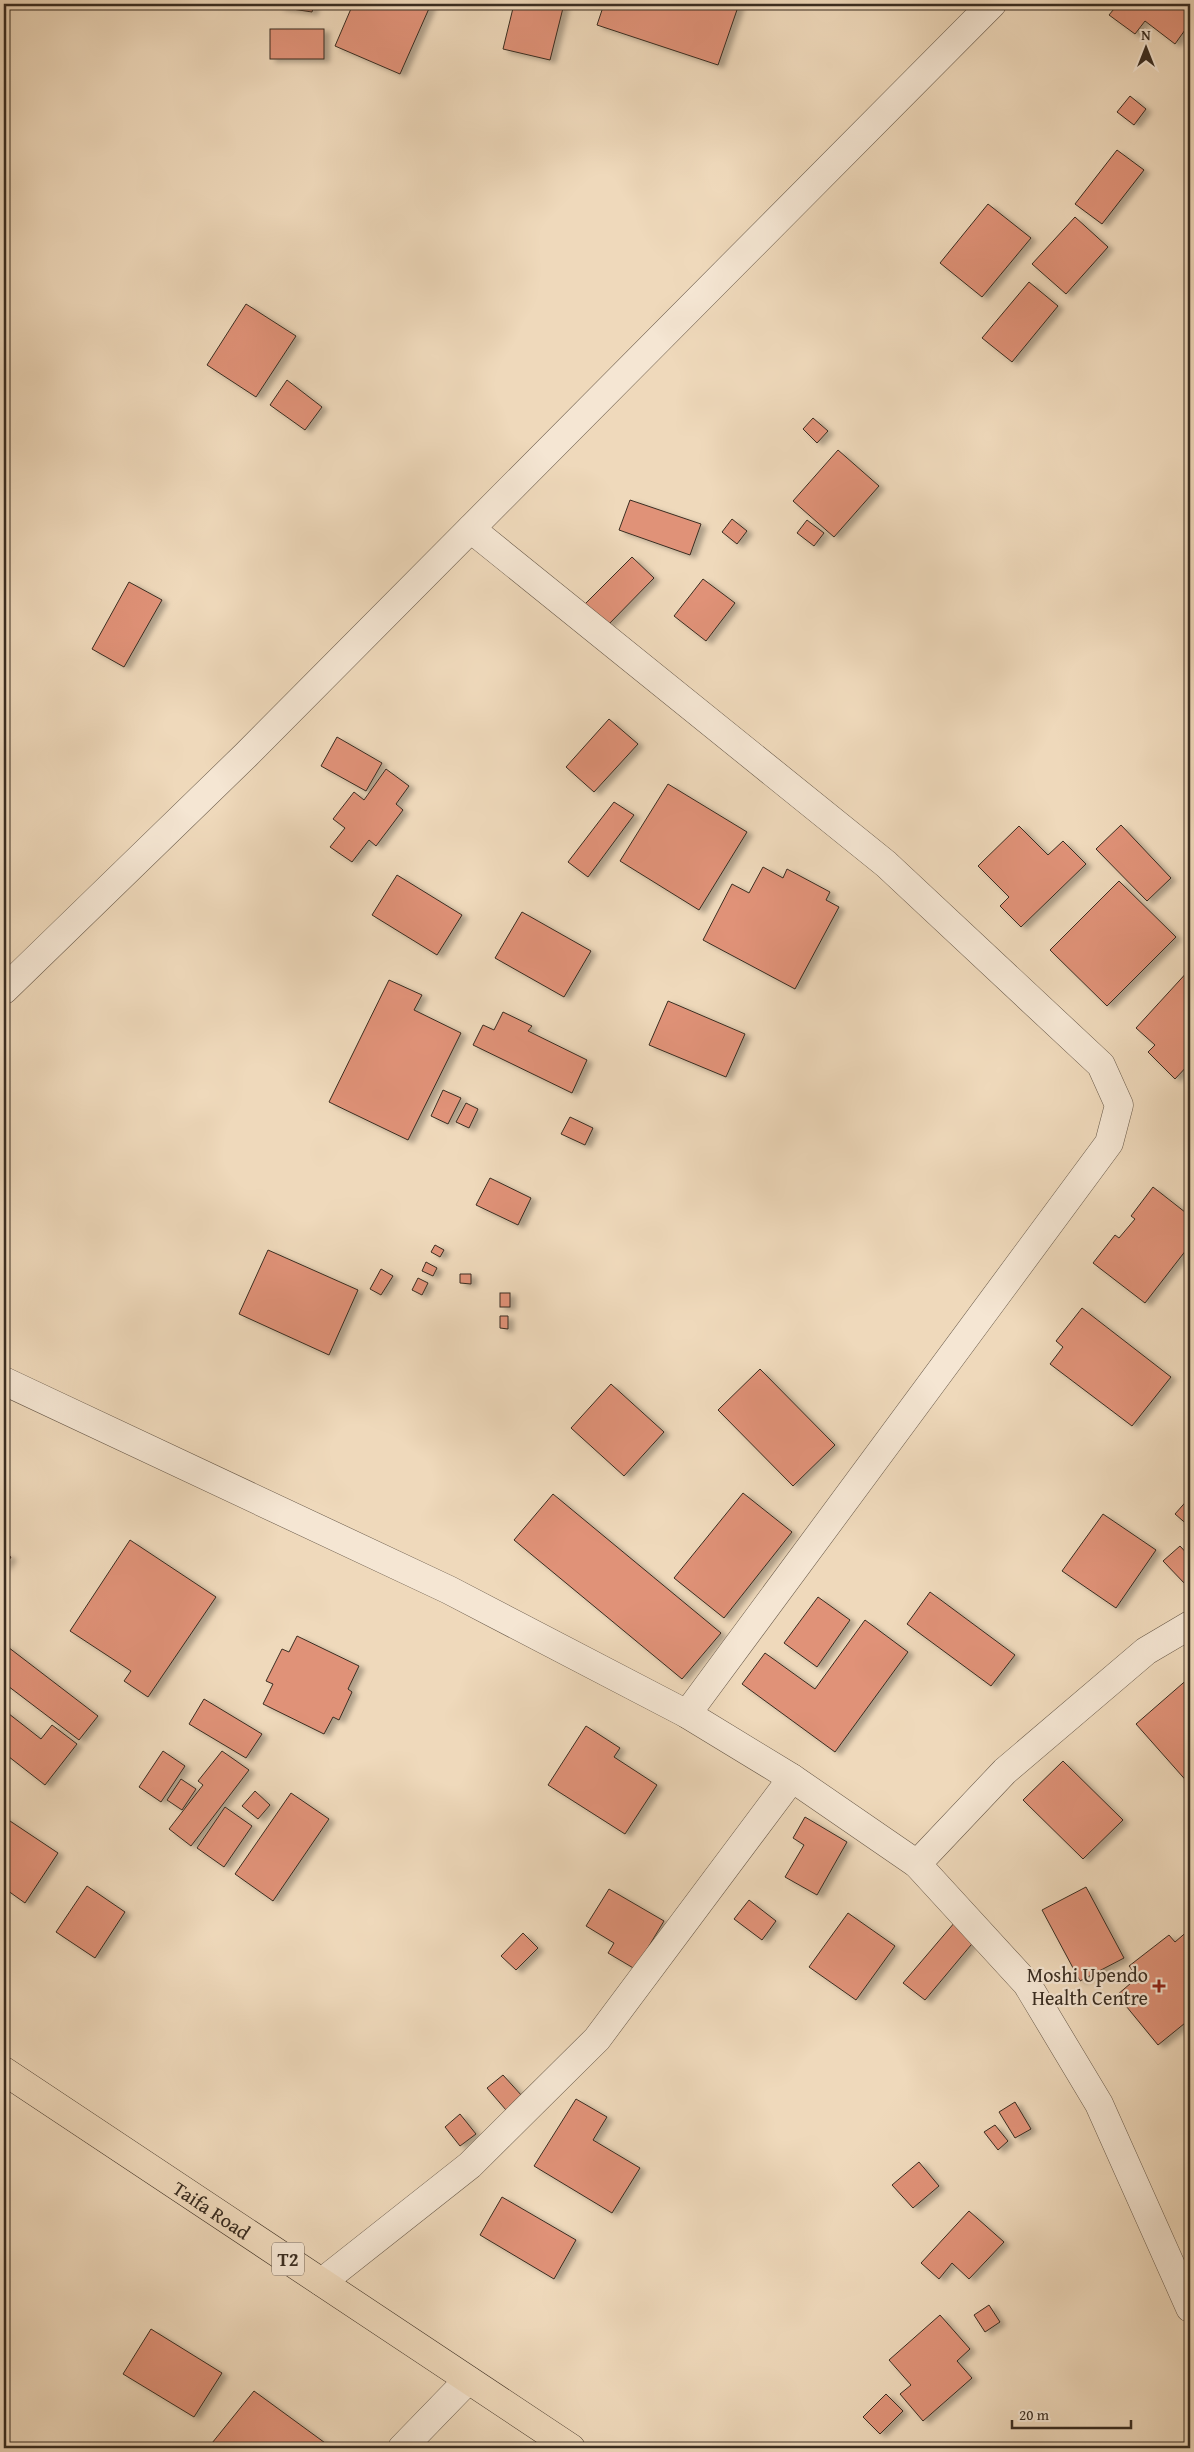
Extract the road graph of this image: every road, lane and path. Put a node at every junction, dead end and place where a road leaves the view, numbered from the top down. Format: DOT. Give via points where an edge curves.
graph roads {
  1 [pos="992,4"];
  2 [pos="471,529"];
  3 [pos="4,990"];
  4 [pos="4,1381"];
  5 [pos="1190,1625"];
  6 [pos="687,1714"];
  7 [pos="792,1778"];
  8 [pos="917,1864"];
  9 [pos="4,2071"];
  10 [pos="322,2282"];
  11 [pos="1190,2308"];
  12 [pos="468,2380"];
  13 [pos="402,2448"];
  14 [pos="571,2448"];
  1 -- 2 [label="street"];
  2 -- 3 [label="street" via="246,755"];
  2 -- 6 [label="street" via="886,864 1101,1066 1119,1105 1109,1143"];
  4 -- 6 [label="street" via="449,1590"];
  5 -- 8 [label="street" via="1146,1651 1005,1771"];
  6 -- 7 [label="street"];
  7 -- 8 [label="street"];
  7 -- 10 [label="street" via="597,2039 470,2165"];
  8 -- 11 [label="street" via="1026,1984 1099,2104"];
  9 -- 10 [label="highway, Taifa Road / T2"];
  10 -- 12 [label="highway, Taifa Road / T2"];
  12 -- 13 [label="street"];
  12 -- 14 [label="highway, Taifa Road / T2"];
}
